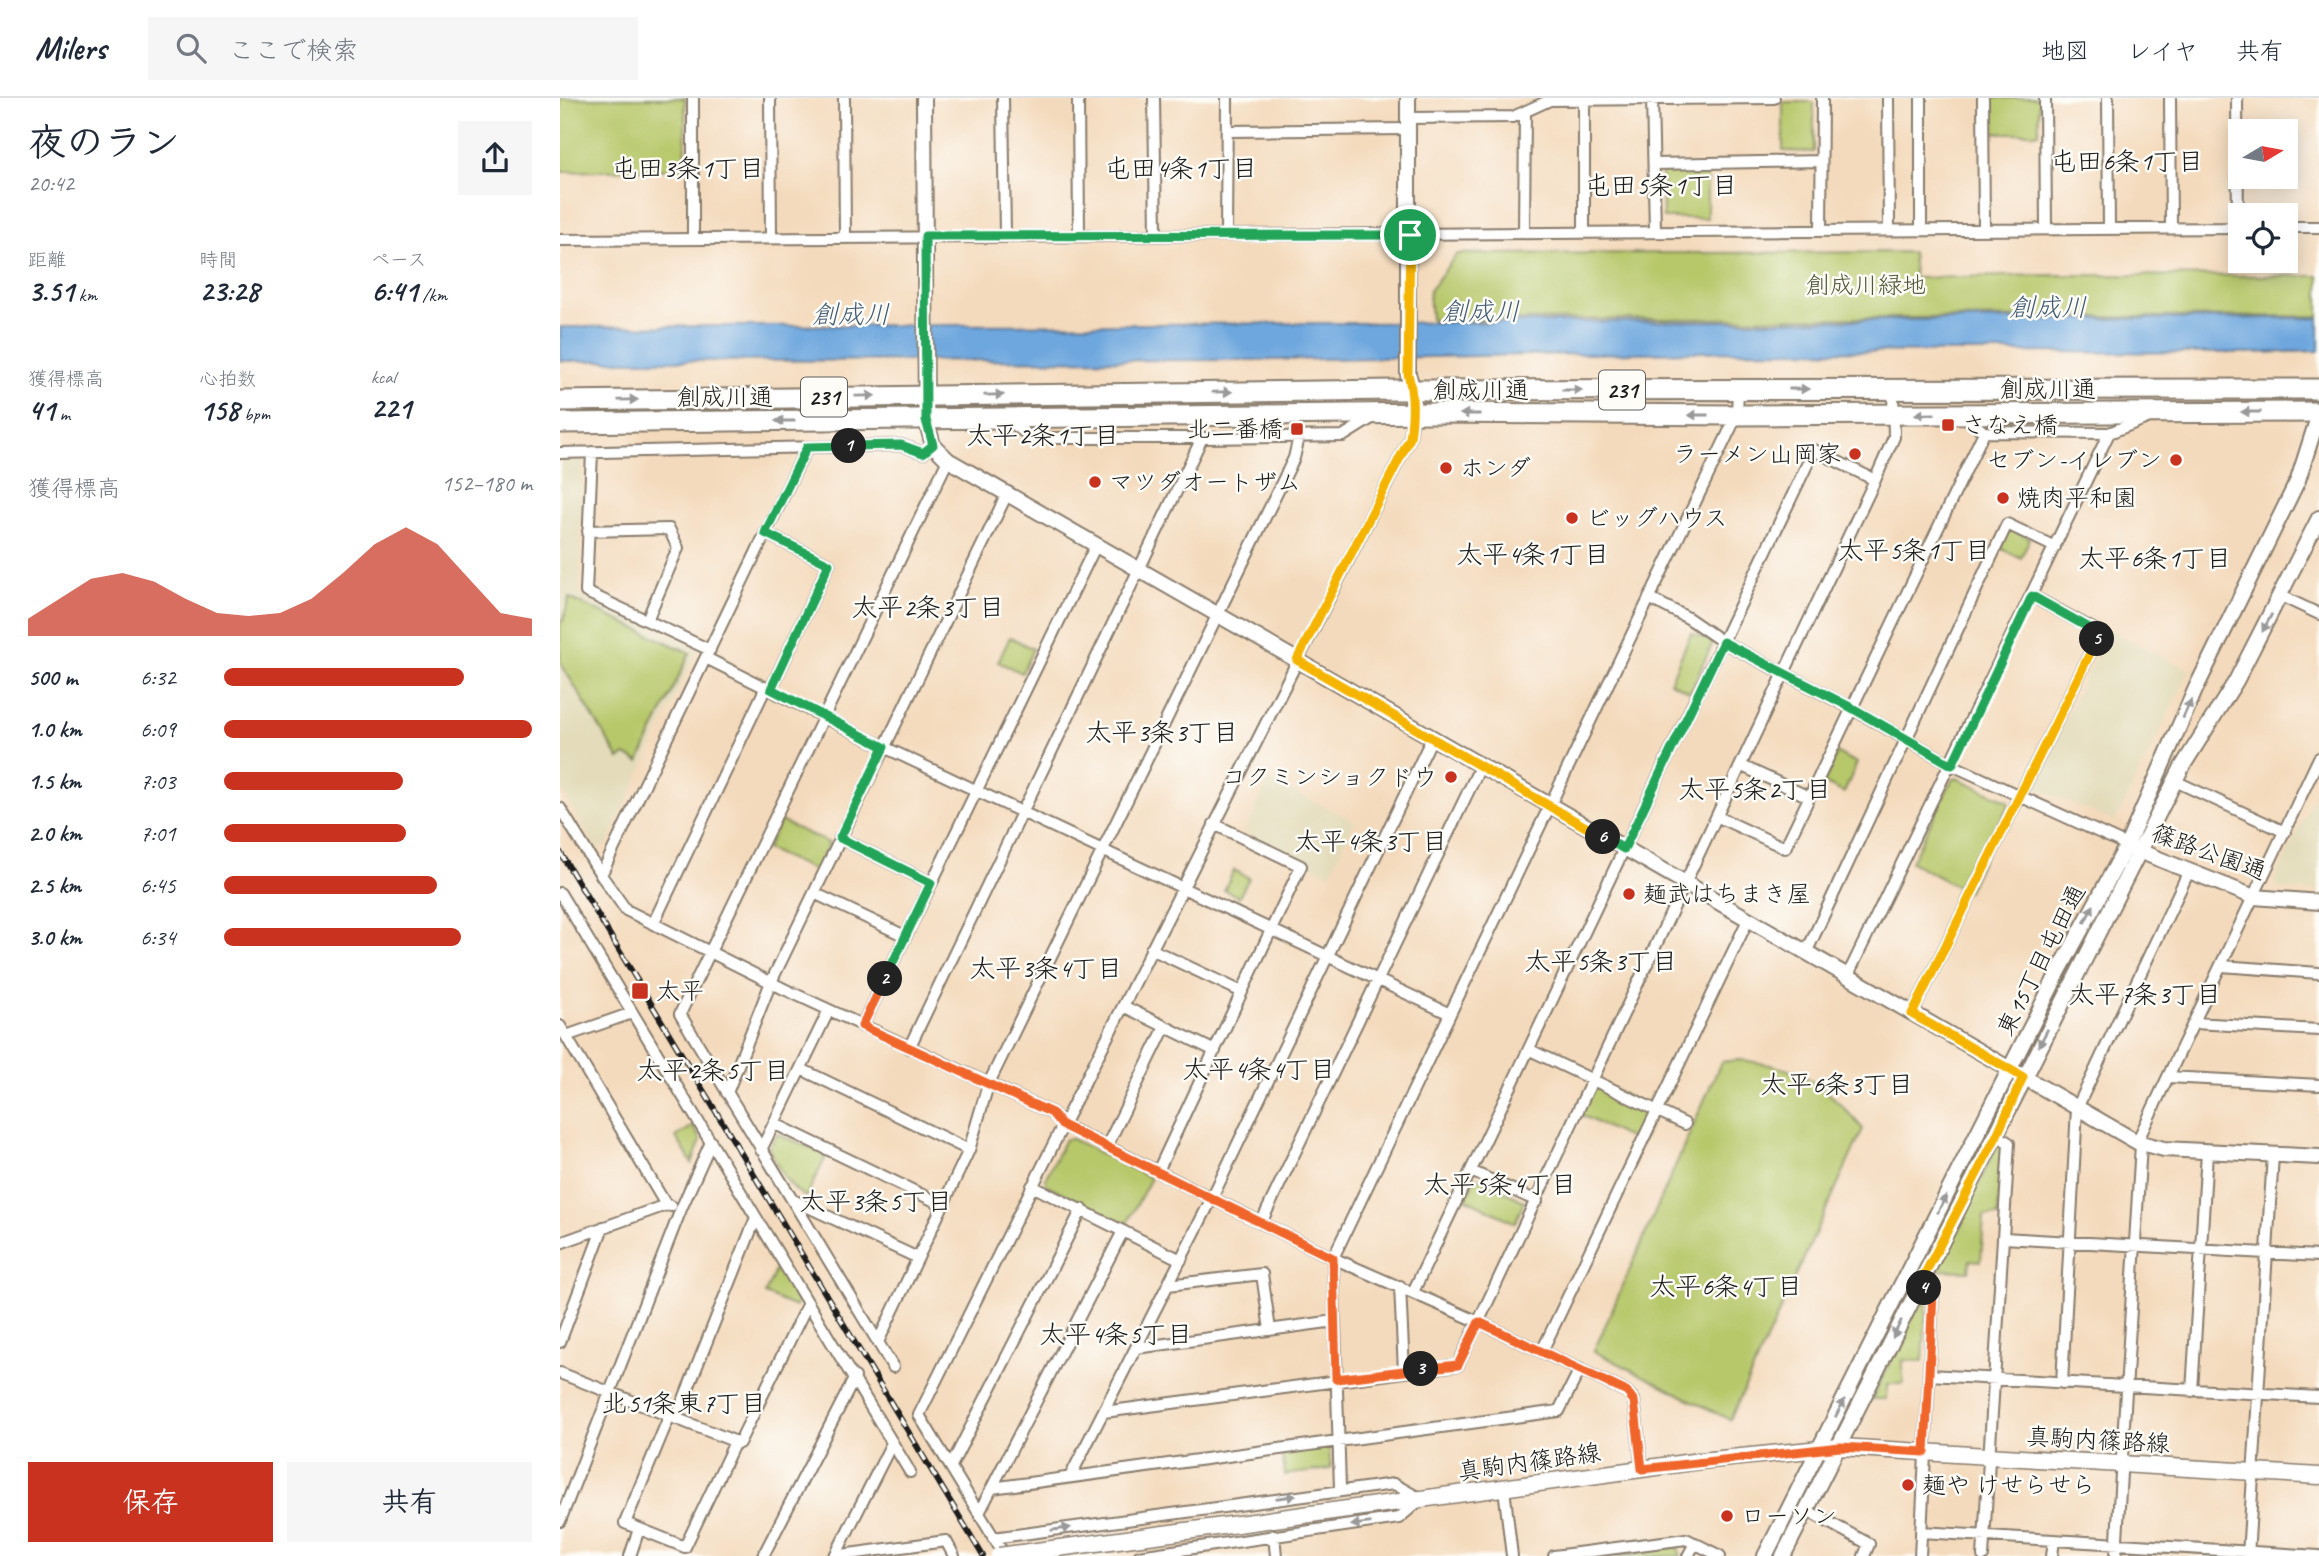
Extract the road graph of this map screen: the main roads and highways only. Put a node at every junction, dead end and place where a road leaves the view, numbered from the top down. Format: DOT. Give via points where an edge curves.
graph roads {
  1 [pos="2319,389"];
  2 [pos="560,401"];
  3 [pos="2319,413"];
  4 [pos="560,423"];
  5 [pos="2319,1476"];
  6 [pos="999,1556"];
  2 -- 1 [label="highway, 創成川通 / 231, one-way" via="1413,390"];
  3 -- 4 [label="highway, 創成川通 / 231, one-way"];
  5 -- 6 [label="main road, 真駒内篠路線, bridge" via="1840,1447 1642,1469"];
}
